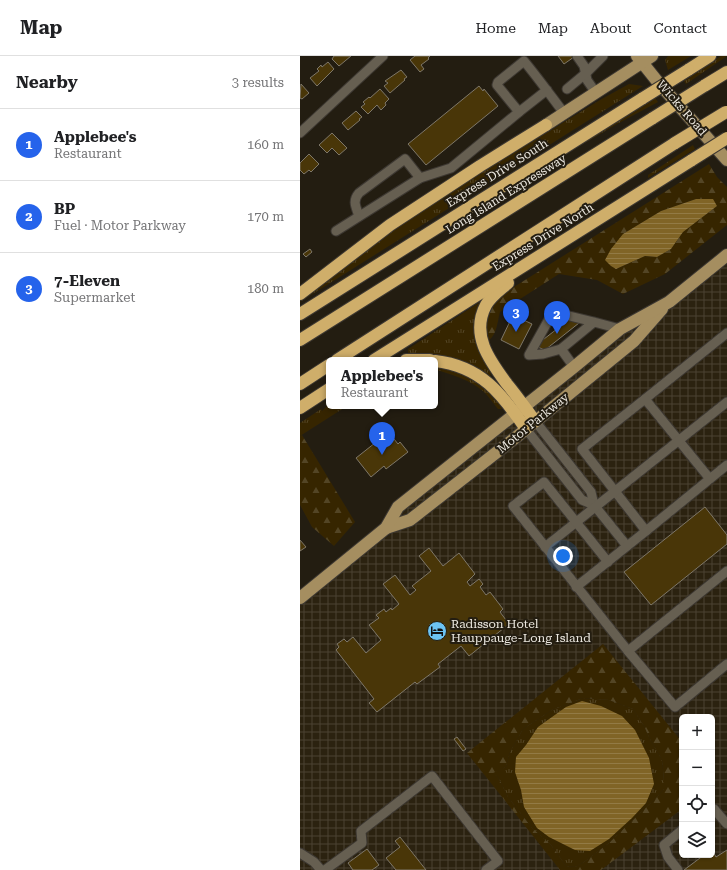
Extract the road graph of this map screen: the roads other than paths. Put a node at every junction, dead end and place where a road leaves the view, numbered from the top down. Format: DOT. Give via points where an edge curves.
graph roads {
  1 [pos="383,56"];
  2 [pos="577,56"];
  3 [pos="603,56"];
  4 [pos="710,56"];
  5 [pos="525,58"];
  6 [pos="644,58"];
  7 [pos="727,72"];
  8 [pos="586,74"];
  9 [pos="566,89"];
  10 [pos="547,90"];
  11 [pos="596,93"];
  12 [pos="519,112"];
  13 [pos="727,112"];
  14 [pos="564,114"];
  15 [pos="546,125"];
  16 [pos="300,133"];
  17 [pos="727,138"];
  18 [pos="727,160"];
  19 [pos="420,178"];
  20 [pos="359,216"];
  21 [pos="336,231"];
  22 [pos="547,251"];
  23 [pos="727,255"];
  24 [pos="300,294"];
  25 [pos="669,302"];
  26 [pos="300,314"];
  27 [pos="594,322"];
  28 [pos="620,329"];
  29 [pos="727,333"];
  30 [pos="300,340"];
  31 [pos="561,349"];
  32 [pos="342,357"];
  33 [pos="379,357"];
  34 [pos="438,362"];
  35 [pos="326,367"];
  36 [pos="574,367"];
  37 [pos="300,384"];
  38 [pos="326,391"];
  39 [pos="645,399"];
  40 [pos="727,402"];
  41 [pos="300,408"];
  42 [pos="520,410"];
  43 [pos="530,425"];
  44 [pos="679,441"];
  45 [pos="727,466"];
  46 [pos="710,479"];
  47 [pos="615,492"];
  48 [pos="595,506"];
  49 [pos="576,523"];
  50 [pos="386,528"];
  51 [pos="646,531"];
  52 [pos="627,546"];
  53 [pos="545,548"];
  54 [pos="608,562"];
  55 [pos="727,571"];
  56 [pos="576,587"];
  57 [pos="301,594"];
  58 [pos="628,651"];
  59 [pos="727,664"];
  60 [pos="715,810"];
  61 [pos="727,824"];
  62 [pos="679,832"];
  63 [pos="300,853"];
  64 [pos="336,867"];
  65 [pos="321,870"];
  66 [pos="325,870"];
  67 [pos="486,870"];
  68 [pos="678,870"];
  1 -- 16 [label="street"];
  2 -- 8 [label="street"];
  3 -- 8 [label="street"];
  4 -- 26 [label="highway, Express Drive South, bridge"];
  5 -- 10 [label="street"];
  5 -- 12 [label="street" via="497,85"];
  6 -- 11 [label="main road, Express Drive South"];
  6 -- 18 [label="main road, Wicks Road" via="657,81"];
  7 -- 30 [label="highway, Long Island Expressway, bridge"];
  8 -- 9 [label="street"];
  8 -- 11 [label="street"];
  10 -- 12 [label="street"];
  10 -- 14 [label="street"];
  11 -- 14 [label="main road, Express Drive South"];
  12 -- 19 [label="street" via="451,168"];
  13 -- 32 [label="highway, bridge"];
  14 -- 15 [label="main road, Express Drive South"];
  15 -- 24 [label="highway" via="390,225"];
  17 -- 22 [label="highway, Express Drive North, bridge"];
  19 -- 20 [label="street"];
  19 -- 20 [label="street" via="405,159 359,193 354,203"];
  20 -- 21 [label="street"];
  22 -- 33 [label="highway, Express Drive North"];
  22 -- 42 [label="highway" via="495,294 486,304 481,323 482,342 486,354"];
  23 -- 25 [label="main road, Motor Parkway"];
  25 -- 28 [label="main road, Motor Parkway"];
  25 -- 43 [label="main road, Motor Parkway" via="634,341"];
  27 -- 28 [label="street"];
  27 -- 31 [label="street"];
  27 -- 31 [label="street" via="553,312 530,355"];
  28 -- 36 [label="main road, Motor Parkway"];
  29 -- 39 [label="street"];
  31 -- 36 [label="street"];
  34 -- 42 [label="highway" via="456,365 477,375"];
  35 -- 37 [label="highway"];
  36 -- 42 [label="main road, Motor Parkway"];
  38 -- 41 [label="highway"];
  39 -- 44 [label="street"];
  39 -- 47 [label="street" via="582,449"];
  40 -- 44 [label="street"];
  42 -- 43 [label="highway"];
  42 -- 50 [label="main road, Motor Parkway" via="398,508"];
  43 -- 48 [label="street" via="591,492"];
  43 -- 50 [label="main road, Motor Parkway" via="410,520"];
  44 -- 46 [label="street"];
  44 -- 47 [label="street"];
  45 -- 46 [label="street"];
  46 -- 51 [label="street"];
  47 -- 48 [label="street"];
  47 -- 51 [label="street"];
  48 -- 49 [label="street"];
  48 -- 52 [label="street"];
  49 -- 53 [label="street"];
  49 -- 53 [label="street" via="544,482 513,506"];
  49 -- 54 [label="street"];
  50 -- 57 [label="main road, Motor Parkway"];
  51 -- 52 [label="street"];
  52 -- 54 [label="street"];
  53 -- 56 [label="street"];
  54 -- 56 [label="street"];
  55 -- 58 [label="street"];
  56 -- 58 [label="street"];
  58 -- 59 [label="street" via="675,707"];
  60 -- 61 [label="street"];
  62 -- 68 [label="street" via="664,845 668,857"];
  63 -- 65 [label="street"];
  64 -- 66 [label="street"];
  64 -- 67 [label="street" via="362,843 361,831 432,776 498,861"];
}
